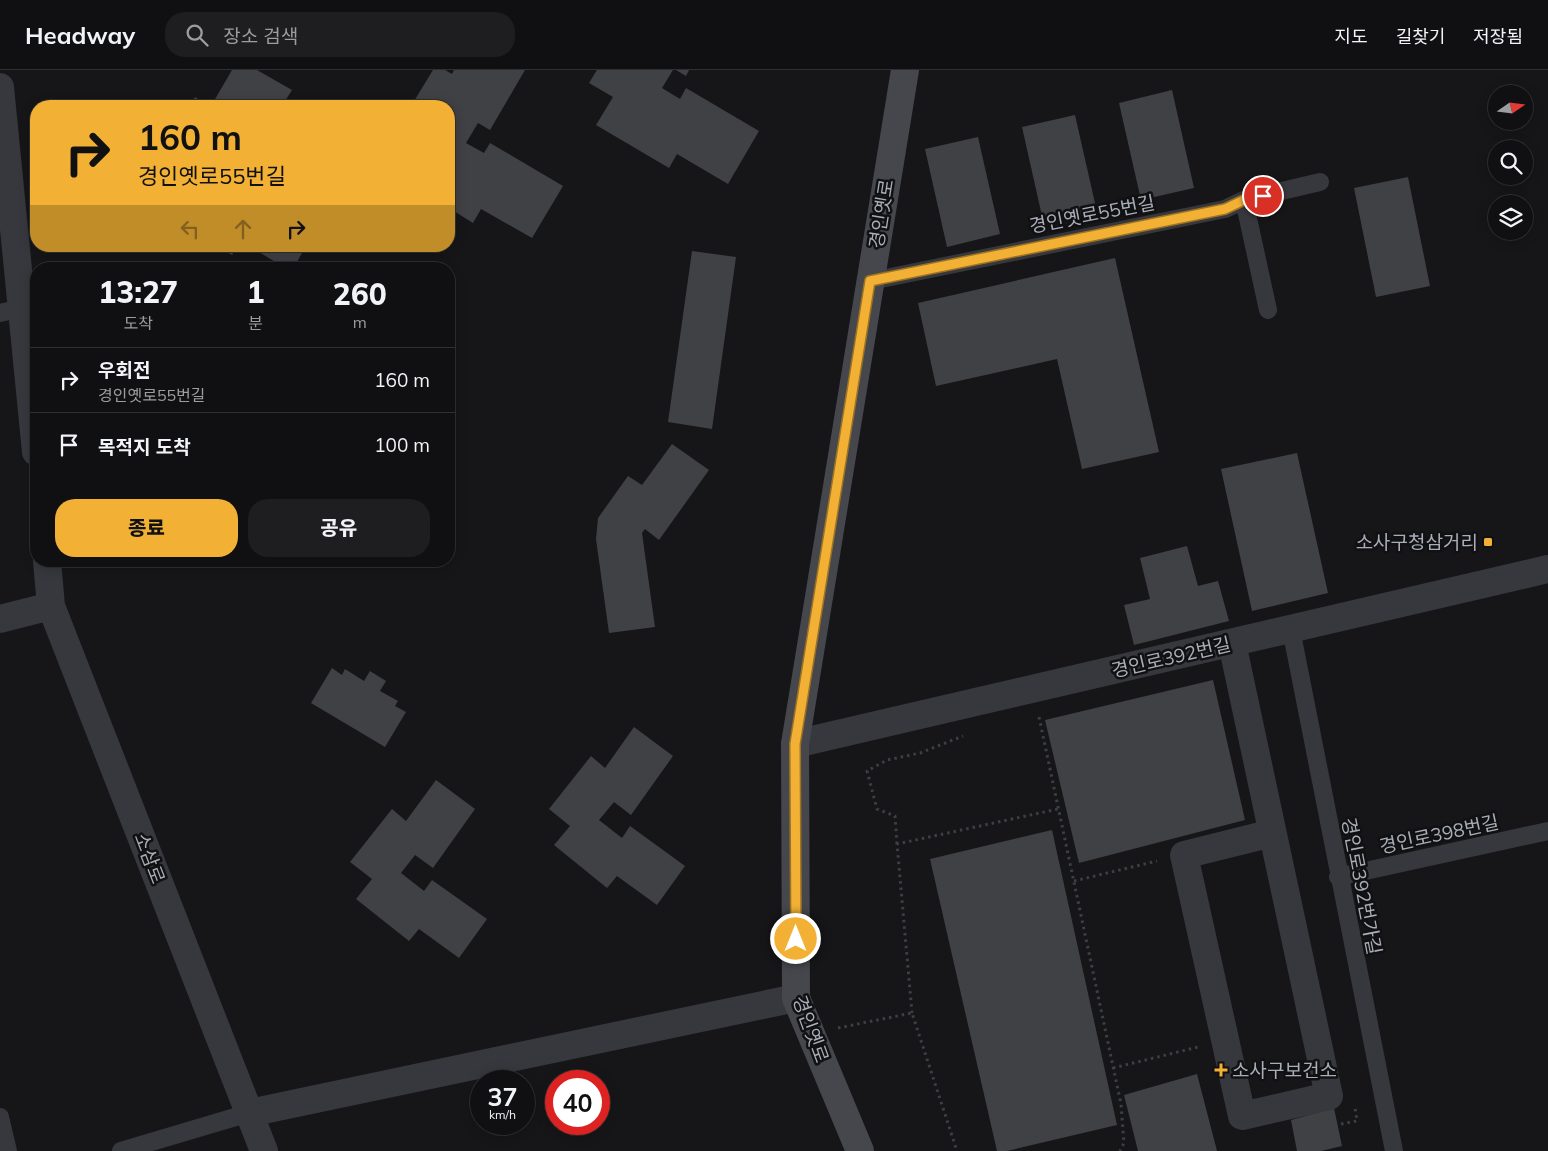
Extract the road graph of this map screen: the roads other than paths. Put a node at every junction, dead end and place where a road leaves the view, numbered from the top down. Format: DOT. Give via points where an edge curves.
graph roads {
  1 [pos="905,70"];
  2 [pos="0,87"];
  3 [pos="1320,182"];
  4 [pos="1244,200"];
  5 [pos="870,281"];
  6 [pos="11,310"];
  7 [pos="1268,310"];
  8 [pos="30,418"];
  9 [pos="48,567"];
  10 [pos="1548,569"];
  11 [pos="52,606"];
  12 [pos="0,619"];
  13 [pos="1291,629"];
  14 [pos="1232,642"];
  15 [pos="795,744"];
  16 [pos="1548,831"];
  17 [pos="1272,833"];
  18 [pos="1338,878"];
  19 [pos="796,998"];
  20 [pos="249,1113"];
  21 [pos="0,1117"];
  22 [pos="8,1151"];
  23 [pos="121,1151"];
  24 [pos="264,1151"];
  25 [pos="860,1151"];
  26 [pos="1394,1151"];
  1 -- 5 [label="street, 경인옛로"];
  2 -- 6 [label="street"];
  3 -- 4 [label="lane, 경인옛로55번길"];
  4 -- 5 [label="lane, 경인옛로55번길" via="1225,209"];
  4 -- 7 [label="lane"];
  5 -- 15 [label="street, 경인옛로"];
  6 -- 8 [label="street"];
  9 -- 11 [label="street, 소삼로"];
  10 -- 13 [label="street, 경인로392번길"];
  11 -- 12 [label="street"];
  11 -- 20 [label="street, 소삼로"];
  13 -- 14 [label="street, 경인로392번길"];
  13 -- 18 [label="lane, 경인로392번가길"];
  14 -- 15 [label="street, 경인로392번길"];
  14 -- 17 [label="street"];
  15 -- 19 [label="street, 경인옛로"];
  16 -- 18 [label="lane, 경인로398번길"];
  17 -- 17 [label="street" via="1329,1096 1242,1116 1184,854"];
  18 -- 26 [label="lane, 경인로392번가길"];
  19 -- 20 [label="street"];
  19 -- 25 [label="street, 경인옛로"];
  20 -- 23 [label="lane"];
  20 -- 24 [label="street, 소삼로"];
  21 -- 22 [label="lane"];
}
